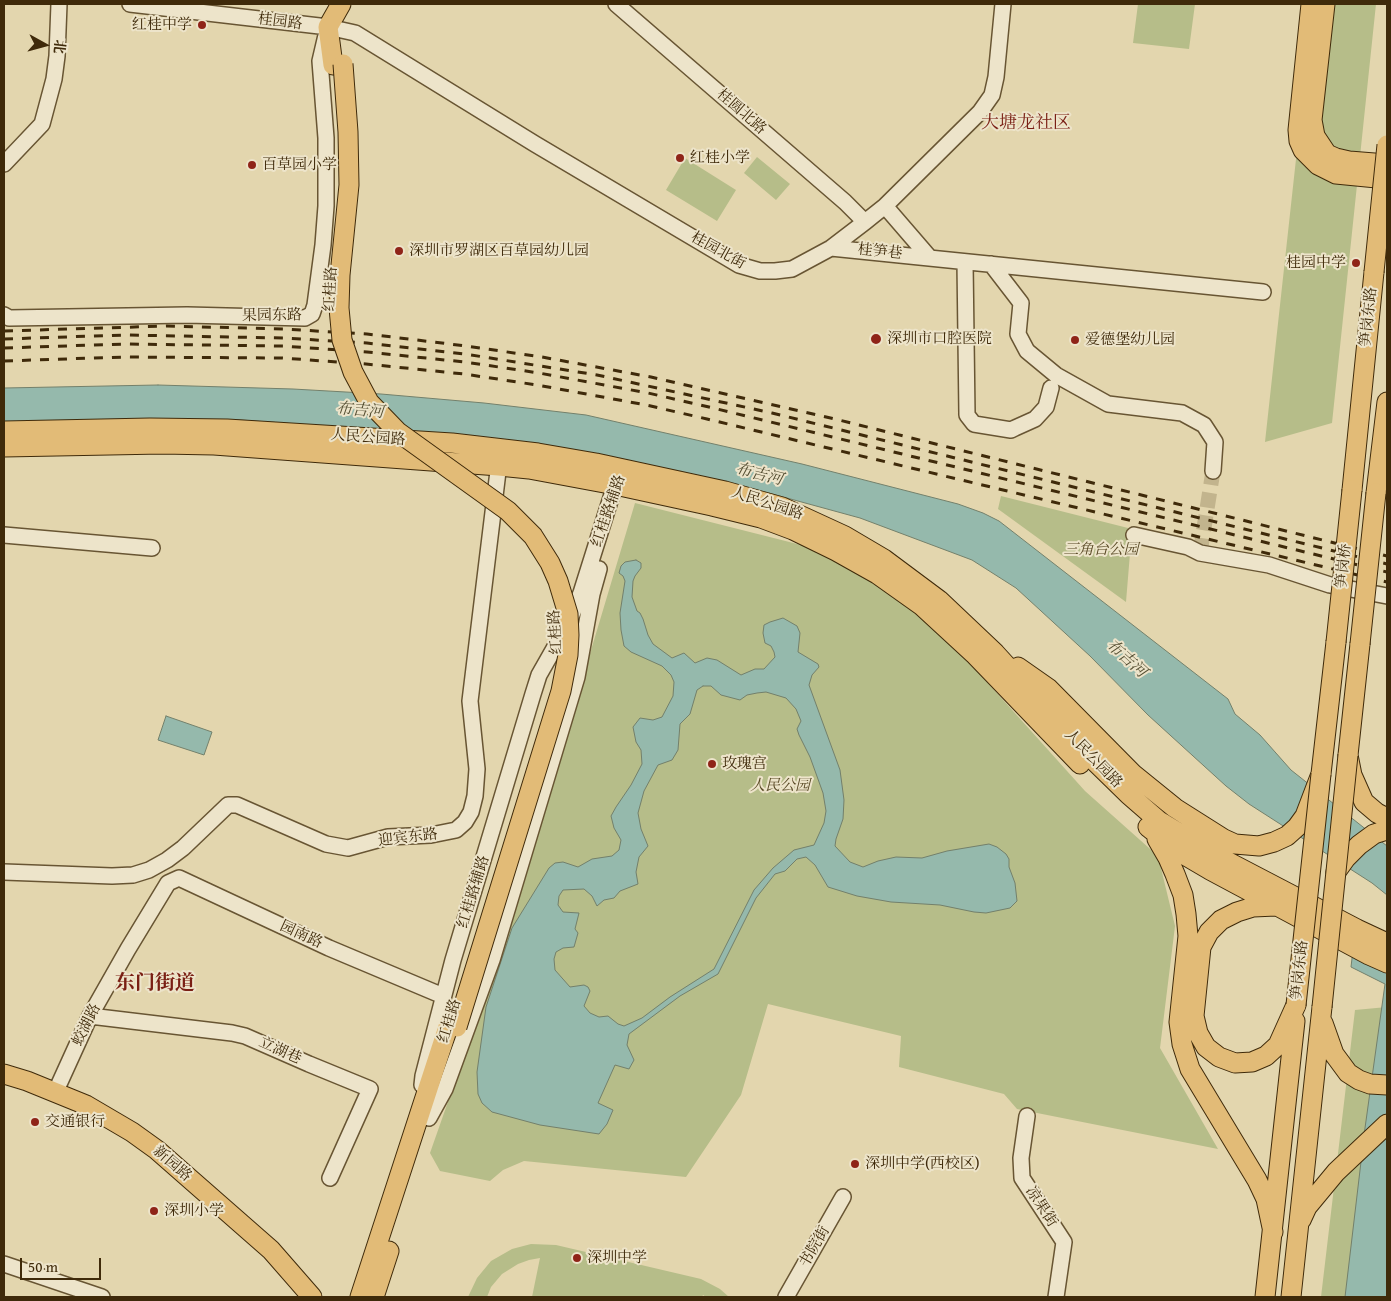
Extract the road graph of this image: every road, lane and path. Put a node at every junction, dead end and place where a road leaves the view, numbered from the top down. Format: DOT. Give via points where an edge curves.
graph roads {
  1 [pos="59,4"];
  2 [pos="130,4"];
  3 [pos="341,4"];
  4 [pos="353,4"];
  5 [pos="616,4"];
  6 [pos="1003,4"];
  7 [pos="1311,4"];
  8 [pos="1325,4"];
  9 [pos="334,28"];
  10 [pos="1387,145"];
  11 [pos="4,164"];
  12 [pos="1387,164"];
  13 [pos="1387,179"];
  14 [pos="885,206"];
  15 [pos="865,222"];
  16 [pos="831,248"];
  17 [pos="929,257"];
  18 [pos="965,262"];
  19 [pos="992,264"];
  20 [pos="1263,292"];
  21 [pos="4,315"];
  22 [pos="1052,388"];
  23 [pos="1387,402"];
  24 [pos="4,431"];
  25 [pos="4,447"];
  26 [pos="500,457"];
  27 [pos="1213,470"];
  28 [pos="620,480"];
  29 [pos="1352,490"];
  30 [pos="1134,534"];
  31 [pos="4,535"];
  32 [pos="152,548"];
  33 [pos="1387,596"];
  34 [pos="1336,642"];
  35 [pos="1360,644"];
  36 [pos="995,653"];
  37 [pos="1348,755"];
  38 [pos="1321,774"];
  39 [pos="1387,818"];
  40 [pos="1151,830"];
  41 [pos="1387,830"];
  42 [pos="4,872"];
  43 [pos="1336,872"];
  44 [pos="168,883"];
  45 [pos="1278,906"];
  46 [pos="1353,937"];
  47 [pos="1387,943"];
  48 [pos="1369,955"];
  49 [pos="1387,963"];
  50 [pos="1387,971"];
  51 [pos="436,993"];
  52 [pos="1296,1005"];
  53 [pos="1322,1012"];
  54 [pos="90,1016"];
  55 [pos="453,1025"];
  56 [pos="4,1074"];
  57 [pos="1387,1085"];
  58 [pos="55,1093"];
  59 [pos="1027,1116"];
  60 [pos="424,1117"];
  61 [pos="1387,1124"];
  62 [pos="330,1178"];
  63 [pos="843,1197"];
  64 [pos="1297,1227"];
  65 [pos="1273,1232"];
  66 [pos="4,1264"];
  67 [pos="102,1297"];
  68 [pos="312,1297"];
  69 [pos="360,1297"];
  70 [pos="374,1297"];
  71 [pos="786,1297"];
  72 [pos="1056,1297"];
  73 [pos="1265,1297"];
  74 [pos="1290,1297"];
  1 -- 11 [label="street" via="58,56 42,124"];
  2 -- 9 [label="street, 桂园路"];
  3 -- 9 [label="main road"];
  4 -- 9 [label="main road"];
  5 -- 15 [label="street, 桂圆北路"];
  6 -- 14 [label="street, 桂园北街" via="992,95 980,112"];
  7 -- 13 [label="main road" via="1299,141 1318,165 1336,174"];
  8 -- 12 [label="main road" via="1312,120 1315,136 1327,154 1336,158"];
  9 -- 16 [label="street, 桂园北街" via="355,33 739,265 760,271 792,269"];
  9 -- 21 [label="street, 果园东路" via="320,61 326,138 326,206 312,314 305,318 187,315 10,318"];
  9 -- 55 [label="main road, 红桂路, bridge" via="348,132 349,185 339,308 342,340 353,372 369,402 398,432 485,493 527,529 550,563 568,614 568,655 561,691"];
  10 -- 29 [label="main road, 笋岗东路, bridge"];
  14 -- 15 [label="street, 桂园北街"];
  14 -- 17 [label="street"];
  15 -- 16 [label="street, 桂园北街"];
  16 -- 17 [label="street, 桂笋巷"];
  17 -- 18 [label="street, 桂笋巷"];
  18 -- 19 [label="street, 桂笋巷"];
  18 -- 22 [label="street" via="967,415 974,424 1011,430 1035,419 1046,407"];
  19 -- 20 [label="street, 桂笋巷"];
  19 -- 27 [label="street" via="1021,303 1018,334 1027,351 1056,375 1108,404 1182,413 1204,425 1215,442"];
  23 -- 35 [label="main road, 笋岗桥, bridge"];
  24 -- 26 [label="main road, 人民公园路" via="227,429 442,443"];
  25 -- 26 [label="main road, 人民公园路" via="223,445"];
  26 -- 28 [label="main road, 人民公园路" via="529,469"];
  26 -- 42 [label="street, 迎宾东路" via="470,700 477,769 475,796 468,817 456,830 432,835 388,837 348,848 326,844 237,805 228,805 183,848 149,870 112,876"];
  28 -- 36 [label="main road, 人民公园路" via="726,491 806,517 845,536 915,581"];
  28 -- 40 [label="main road, 人民公园路" via="761,518 812,539 877,574 915,600 947,628 1073,758"];
  28 -- 55 [label="street, 红桂路辅路" via="620,501 592,594 577,677 492,960"];
  28 -- 55 [label="street, 红桂路辅路" via="588,576 568,624 540,675 510,768 453,960"];
  29 -- 34 [label="main road, 笋岗桥, bridge"];
  30 -- 33 [label="street" via="1188,547 1200,554 1269,565 1330,585"];
  31 -- 32 [label="street"];
  34 -- 38 [label="main road, 笋岗东路"];
  35 -- 37 [label="main road, 笋岗东路"];
  36 -- 38 [label="main road, bridge" via="1048,688 1133,774 1175,808 1235,844 1259,846 1287,836 1305,816"];
  36 -- 46 [label="main road, 人民公园路" via="1085,752 1159,821"];
  37 -- 39 [label="main road, bridge" via="1361,796 1370,808"];
  37 -- 43 [label="main road, 笋岗东路, bridge"];
  38 -- 52 [label="main road, 笋岗东路, bridge"];
  40 -- 45 [label="main road, 人民公园路" via="1188,857"];
  40 -- 65 [label="main road" via="1175,874 1186,914 1188,936 1178,1022 1182,1044 1190,1068 1257,1180 1266,1199"];
  41 -- 43 [label="main road" via="1359,844"];
  43 -- 53 [label="main road, 笋岗东路, bridge"];
  44 -- 51 [label="street, 园南路" via="179,878 329,948"];
  44 -- 54 [label="street, 蛟湖路"];
  45 -- 46 [label="main road, 人民公园路"];
  45 -- 52 [label="main road" via="1252,907 1237,912 1221,920 1209,932 1202,946 1194,1016 1206,1047 1235,1063 1252,1062 1266,1056 1278,1044"];
  46 -- 47 [label="main road, 人民公园路"];
  46 -- 48 [label="main road, 人民公园路"];
  48 -- 49 [label="main road, 人民公园路"];
  48 -- 50 [label="main road"];
  52 -- 65 [label="main road, 笋岗东路"];
  53 -- 57 [label="main road" via="1327,1038 1348,1073 1370,1084"];
  53 -- 64 [label="main road, 笋岗东路"];
  54 -- 58 [label="street, 蛟湖路"];
  54 -- 62 [label="street, 立湖巷" via="245,1036 370,1089"];
  55 -- 60 [label="main road, 红桂路"];
  56 -- 58 [label="main road, 新园路"];
  58 -- 68 [label="main road, 新园路" via="111,1118 157,1150 271,1250"];
  59 -- 72 [label="street, 凉果街" via="1021,1158 1022,1178 1064,1242"];
  60 -- 69 [label="main road, 红桂路"];
  60 -- 70 [label="main road, 红桂路"];
  61 -- 64 [label="main road" via="1322,1188"];
  63 -- 71 [label="street, 书院街"];
  64 -- 74 [label="main road, 笋岗东路"];
  65 -- 73 [label="main road, 笋岗东路"];
  66 -- 67 [label="street"];
}
